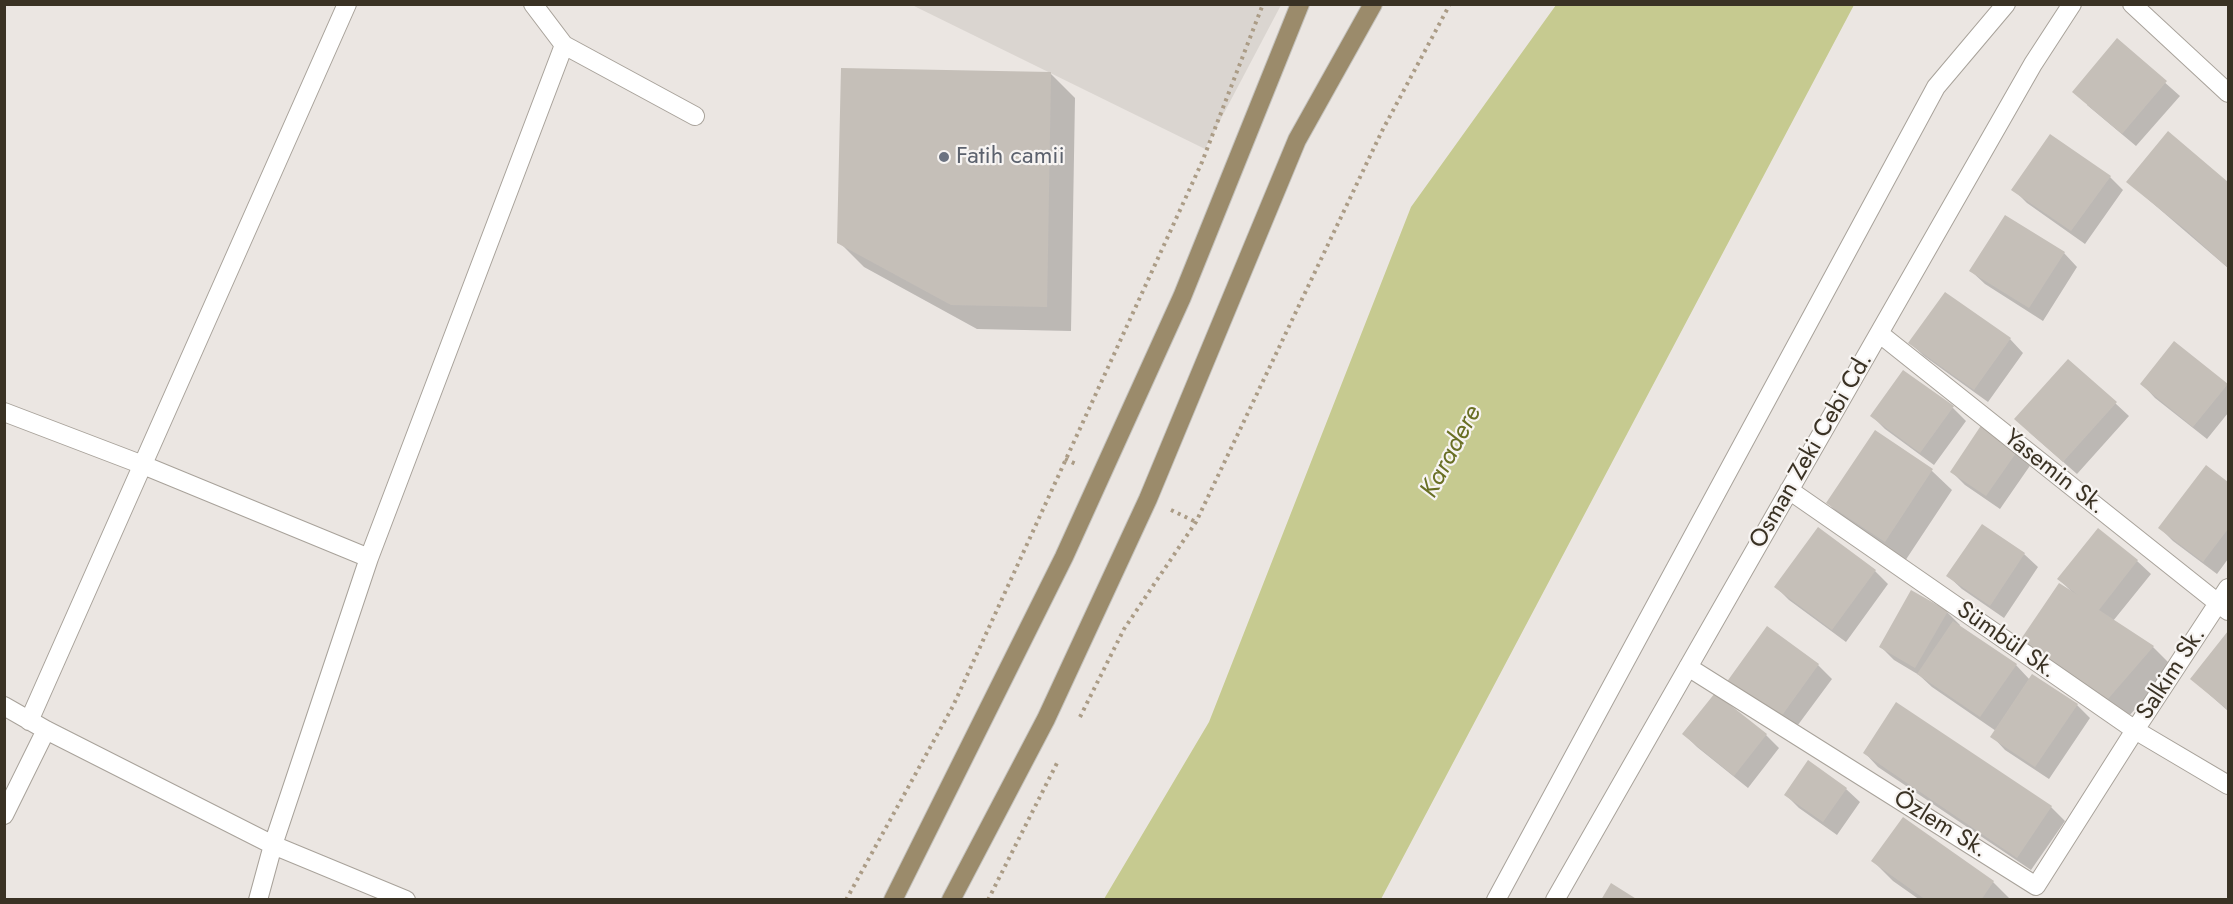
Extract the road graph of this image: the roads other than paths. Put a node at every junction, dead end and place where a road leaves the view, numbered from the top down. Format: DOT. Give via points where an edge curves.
graph roads {
  1 [pos="347,4"];
  2 [pos="533,4"];
  3 [pos="1300,4"];
  4 [pos="1373,4"];
  5 [pos="2006,4"];
  6 [pos="2072,4"];
  7 [pos="2132,4"];
  8 [pos="564,45"];
  9 [pos="2229,93"];
  10 [pos="695,116"];
  11 [pos="1880,334"];
  12 [pos="4,412"];
  13 [pos="143,465"];
  14 [pos="1789,490"];
  15 [pos="369,558"];
  16 [pos="2229,588"];
  17 [pos="2223,607"];
  18 [pos="1688,667"];
  19 [pos="4,706"];
  20 [pos="28,721"];
  21 [pos="46,730"];
  22 [pos="2135,730"];
  23 [pos="2229,784"];
  24 [pos="4,815"];
  25 [pos="273,845"];
  26 [pos="258,900"];
  27 [pos="406,900"];
  28 [pos="893,900"];
  29 [pos="951,900"];
  30 [pos="1496,900"];
  31 [pos="1555,900"];
  1 -- 13 [label="street"];
  2 -- 8 [label="street"];
  3 -- 28 [label="main road" via="1182,297 1064,557"];
  4 -- 29 [label="main road" via="1297,140 1148,499 1046,719"];
  5 -- 30 [label="street" via="1936,87"];
  6 -- 11 [label="street, Osman Zeki Cebi Cd." via="2033,64"];
  7 -- 9 [label="street"];
  8 -- 10 [label="street"];
  8 -- 15 [label="street"];
  11 -- 14 [label="street, Osman Zeki Cebi Cd."];
  11 -- 17 [label="street, Yasemin Sk."];
  12 -- 13 [label="street"];
  13 -- 15 [label="street"];
  13 -- 20 [label="street"];
  14 -- 18 [label="street, Osman Zeki Cebi Cd."];
  14 -- 22 [label="street, Sümbül Sk."];
  15 -- 25 [label="street"];
  16 -- 17 [label="street, Salkim Sk."];
  17 -- 22 [label="street, Salkim Sk."];
  18 -- 22 [label="street, Özlem Sk." via="2036,886"];
  18 -- 31 [label="street, Osman Zeki Cebi Cd."];
  19 -- 20 [label="street"];
  20 -- 21 [label="street"];
  21 -- 24 [label="street"];
  21 -- 25 [label="street"];
  22 -- 23 [label="street, Sümbül Sk."];
  25 -- 26 [label="street"];
  25 -- 27 [label="street"];
}
